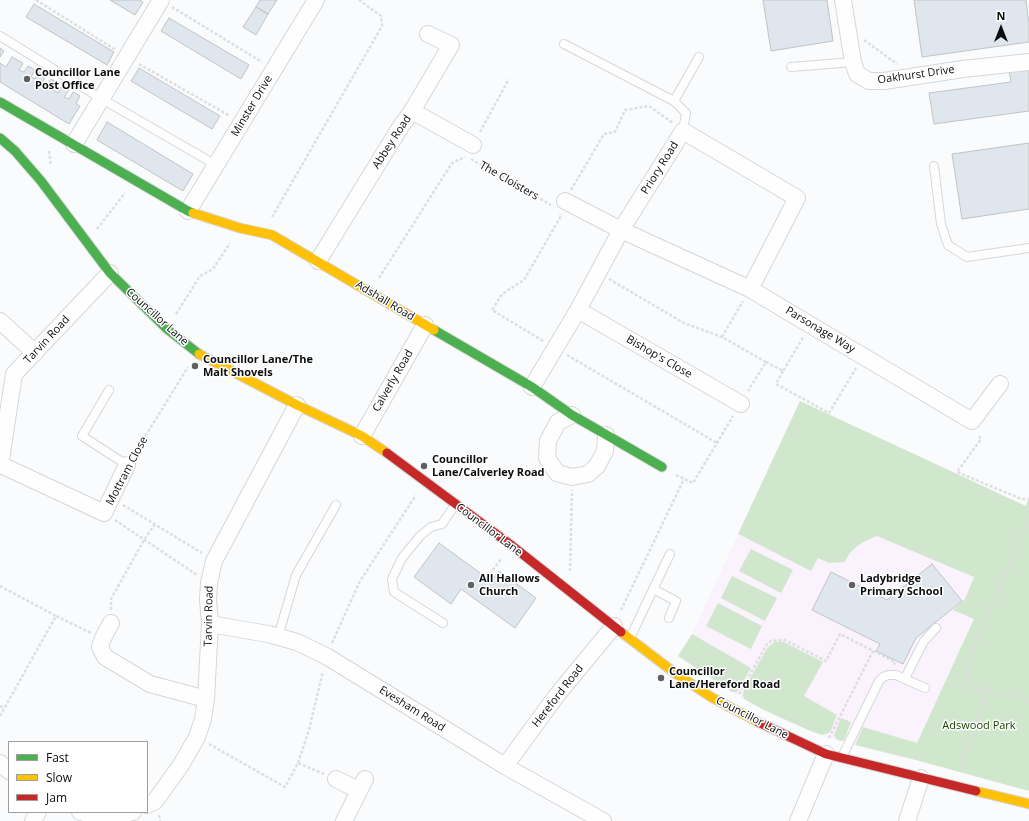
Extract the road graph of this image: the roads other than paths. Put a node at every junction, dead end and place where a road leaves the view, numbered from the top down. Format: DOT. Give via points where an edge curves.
graph roads {
  1 [pos="160,0"];
  2 [pos="316,0"];
  3 [pos="843,0"];
  4 [pos="428,34"];
  5 [pos="0,36"];
  6 [pos="564,44"];
  7 [pos="699,56"];
  8 [pos="853,62"];
  9 [pos="1029,62"];
  10 [pos="791,67"];
  11 [pos="102,99"];
  12 [pos="674,101"];
  13 [pos="0,102"];
  14 [pos="412,111"];
  15 [pos="683,131"];
  16 [pos="0,138"];
  17 [pos="74,144"];
  18 [pos="470,151"];
  19 [pos="7,154"];
  20 [pos="216,165"];
  21 [pos="934,166"];
  22 [pos="562,206"];
  23 [pos="188,211"];
  24 [pos="621,230"];
  25 [pos="1029,248"];
  26 [pos="318,261"];
  27 [pos="110,273"];
  28 [pos="750,289"];
  29 [pos="578,310"];
  30 [pos="0,321"];
  31 [pos="425,325"];
  32 [pos="35,353"];
  33 [pos="1000,384"];
  34 [pos="532,387"];
  35 [pos="109,390"];
  36 [pos="741,404"];
  37 [pos="297,405"];
  38 [pos="572,415"];
  39 [pos="606,435"];
  40 [pos="362,436"];
  41 [pos="0,465"];
  42 [pos="127,465"];
  43 [pos="662,467"];
  44 [pos="455,504"];
  45 [pos="336,505"];
  46 [pos="670,554"];
  47 [pos="653,589"];
  48 [pos="669,618"];
  49 [pos="112,623"];
  50 [pos="443,623"];
  51 [pos="210,624"];
  52 [pos="614,626"];
  53 [pos="936,628"];
  54 [pos="278,637"];
  55 [pos="630,638"];
  56 [pos="905,678"];
  57 [pos="925,688"];
  58 [pos="206,699"];
  59 [pos="823,753"];
  60 [pos="841,758"];
  61 [pos="0,763"];
  62 [pos="505,766"];
  63 [pos="8,770"];
  64 [pos="921,778"];
  65 [pos="336,779"];
  66 [pos="148,804"];
  67 [pos="1029,804"];
  68 [pos="84,813"];
  69 [pos="129,813"];
  70 [pos="344,821"];
  71 [pos="603,821"];
  72 [pos="798,821"];
  73 [pos="908,821"];
  1 -- 11 [label="street"];
  2 -- 20 [label="street, Minster Drive"];
  3 -- 8 [label="street, Oakhurst Drive"];
  4 -- 14 [label="street, Abbey Road" via="451,45"];
  5 -- 11 [label="lane"];
  6 -- 12 [label="lane"];
  7 -- 12 [label="lane"];
  8 -- 9 [label="street, Oakhurst Drive" via="857,74 869,81"];
  8 -- 10 [label="lane"];
  11 -- 17 [label="street"];
  11 -- 20 [label="lane"];
  12 -- 15 [label="lane" via="686,113"];
  13 -- 17 [label="street"];
  14 -- 18 [label="street"];
  14 -- 26 [label="street, Abbey Road"];
  15 -- 24 [label="street, Priory Road"];
  15 -- 28 [label="street, Priory Road" via="797,198"];
  16 -- 19 [label="street, Councillor Lane"];
  17 -- 23 [label="street"];
  19 -- 27 [label="street, Councillor Lane" via="41,181"];
  20 -- 23 [label="street, Minster Drive"];
  21 -- 25 [label="lane" via="941,224 948,245 967,257"];
  22 -- 24 [label="street"];
  23 -- 26 [label="street, Adshall Road" via="240,228 272,235"];
  24 -- 28 [label="street, Parsonage Way"];
  24 -- 29 [label="street, Priory Road"];
  26 -- 31 [label="street, Adshall Road"];
  27 -- 32 [label="street, Tarvin Road"];
  27 -- 37 [label="street, Councillor Lane" via="167,329 197,353"];
  28 -- 33 [label="street, Parsonage Way" via="972,421"];
  29 -- 34 [label="street, Priory Road"];
  29 -- 36 [label="street, Bishop's Close"];
  30 -- 32 [label="street"];
  31 -- 34 [label="street, Adshall Road"];
  31 -- 40 [label="street, Calverly Road"];
  32 -- 41 [label="street, Tarvin Road" via="14,374"];
  34 -- 38 [label="street, Adshall Road"];
  35 -- 42 [label="lane" via="82,436"];
  37 -- 40 [label="street, Councillor Lane"];
  37 -- 51 [label="street, Tarvin Road" via="214,560 209,583"];
  38 -- 39 [label="street, Adshall Road"];
  38 -- 39 [label="street" via="558,422 548,441 547,458 557,472 572,477 588,474 597,466 605,451"];
  39 -- 43 [label="street, Adshall Road"];
  40 -- 44 [label="street, Councillor Lane"];
  41 -- 42 [label="street, Mottram Close" via="104,513"];
  44 -- 50 [label="lane" via="442,524 431,527 420,536 402,558 392,579 394,592"];
  44 -- 52 [label="street, Councillor Lane"];
  45 -- 54 [label="lane" via="296,575"];
  46 -- 47 [label="lane"];
  47 -- 48 [label="lane" via="676,601"];
  47 -- 55 [label="lane"];
  49 -- 58 [label="street" via="102,638 100,647 105,657 150,684"];
  51 -- 54 [label="street, Evesham Road"];
  51 -- 58 [label="street, Tarvin Road"];
  52 -- 55 [label="street, Councillor Lane"];
  52 -- 62 [label="street, Hereford Road"];
  53 -- 56 [label="lane" via="924,641"];
  54 -- 62 [label="street, Evesham Road" via="297,642 326,656"];
  55 -- 59 [label="street, Councillor Lane" via="675,673 730,708"];
  56 -- 57 [label="lane"];
  56 -- 60 [label="lane" via="889,675 879,680"];
  58 -- 66 [label="street, Tarvin Road" via="197,737 155,801"];
  59 -- 60 [label="street, Councillor Lane"];
  59 -- 72 [label="street"];
  60 -- 64 [label="street, Councillor Lane"];
  61 -- 63 [label="street"];
  62 -- 71 [label="street, Evesham Road"];
  64 -- 67 [label="street, Councillor Lane"];
  64 -- 73 [label="street"];
  65 -- 70 [label="street" via="361,784"];
  68 -- 69 [label="street" via="107,818"];
}
